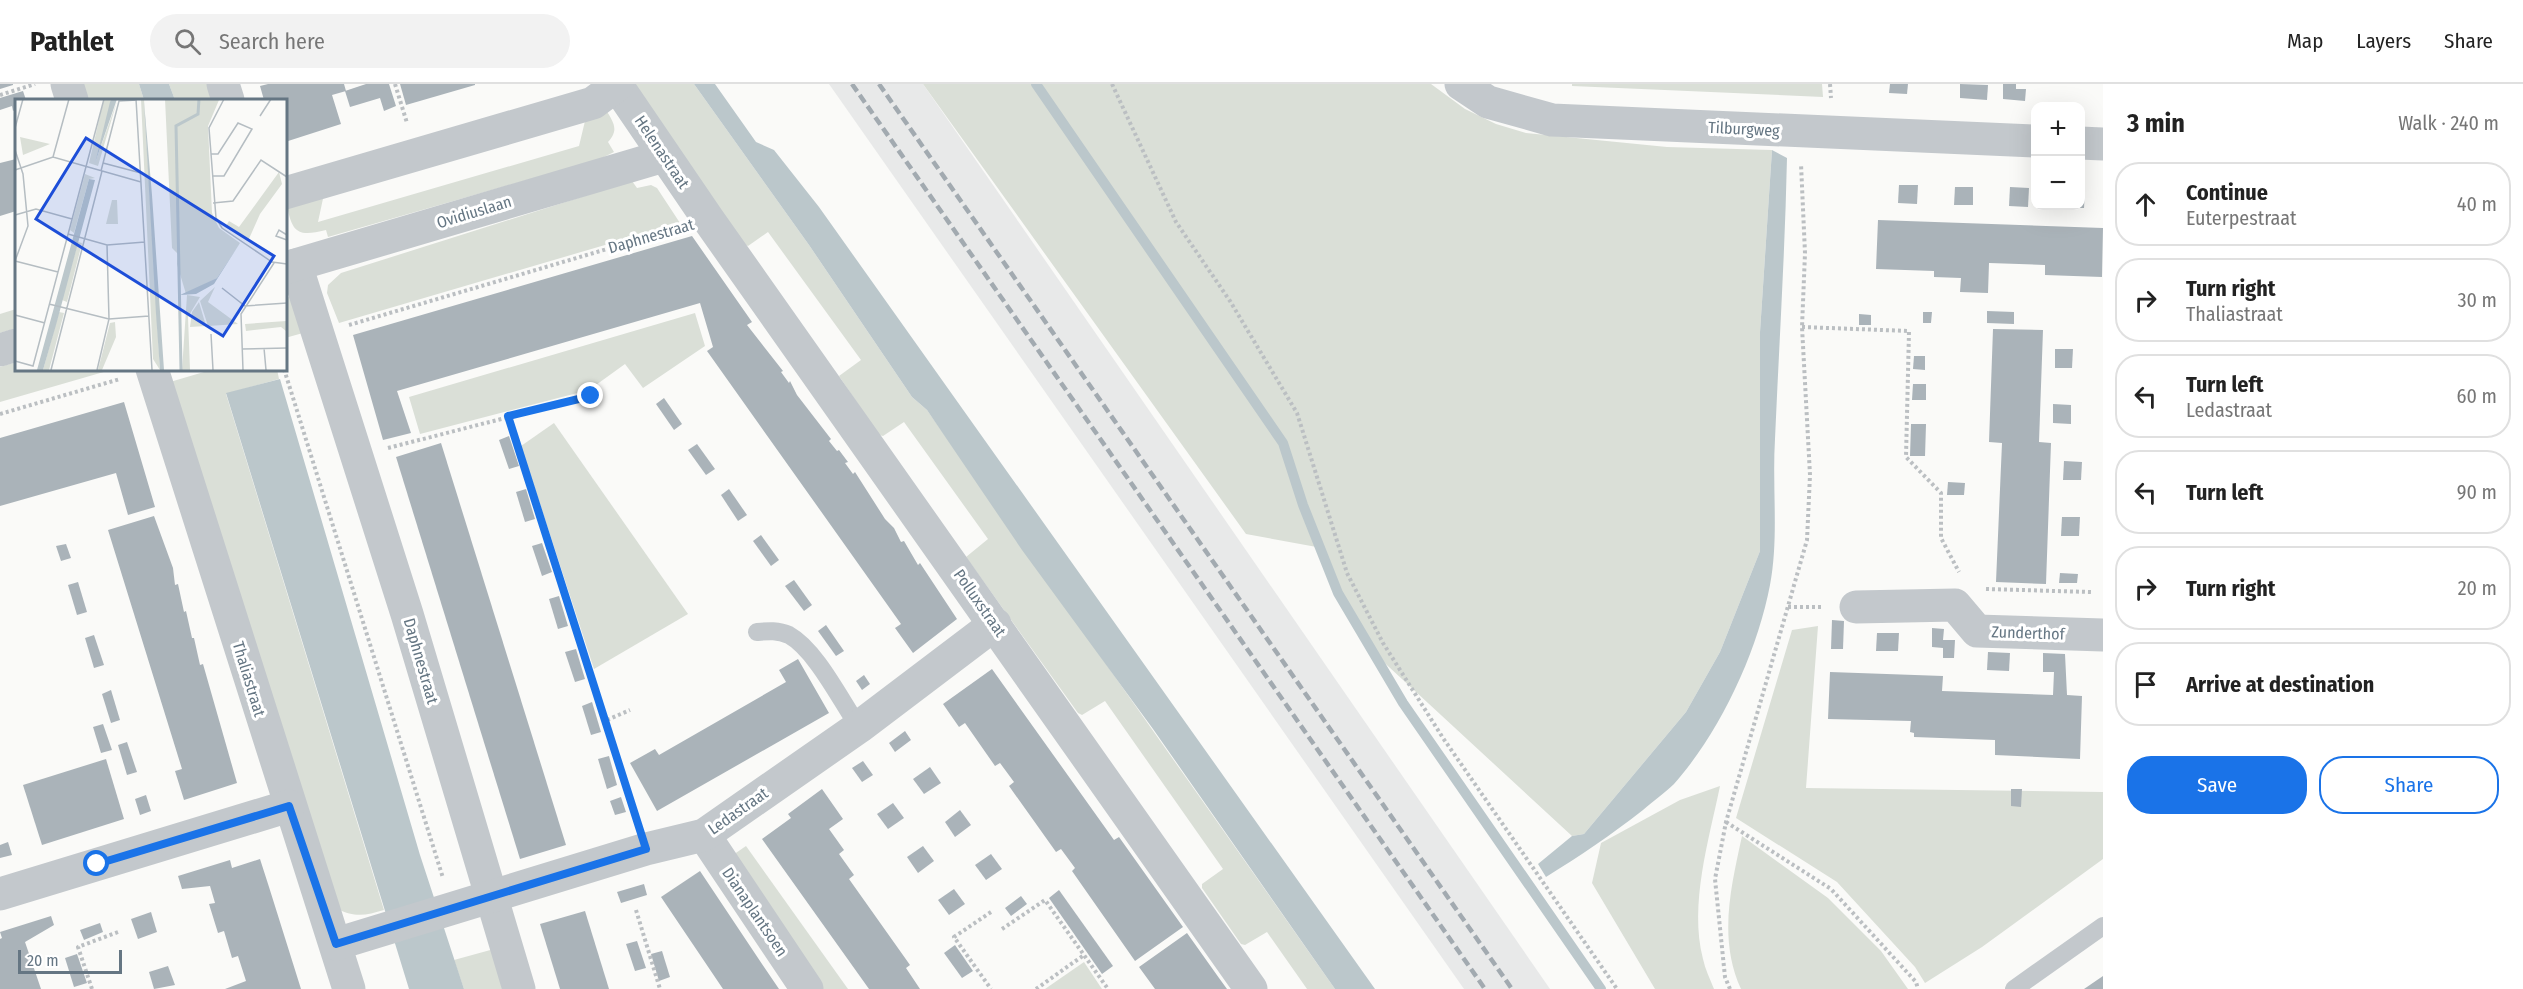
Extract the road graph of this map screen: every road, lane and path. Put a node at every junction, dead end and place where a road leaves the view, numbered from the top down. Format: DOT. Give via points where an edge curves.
graph roads {
  1 [pos="35,84"];
  2 [pos="67,84"];
  3 [pos="223,84"];
  4 [pos="1112,84"];
  5 [pos="1461,84"];
  6 [pos="1830,84"];
  7 [pos="616,85"];
  8 [pos="0,95"];
  9 [pos="72,99"];
  10 [pos="228,99"];
  11 [pos="1831,99"];
  12 [pos="1816,132"];
  13 [pos="2031,141"];
  14 [pos="2085,143"];
  15 [pos="2103,144"];
  16 [pos="664,156"];
  17 [pos="286,193"];
  18 [pos="708,219"];
  19 [pos="291,267"];
  20 [pos="1802,327"];
  21 [pos="319,334"];
  22 [pos="15,345"];
  23 [pos="0,350"];
  24 [pos="149,370"];
  25 [pos="152,370"];
  26 [pos="284,370"];
  27 [pos="591,396"];
  28 [pos="0,414"];
  29 [pos="508,416"];
  30 [pos="356,457"];
  31 [pos="1963,579"];
  32 [pos="1978,589"];
  33 [pos="2091,592"];
  34 [pos="1856,607"];
  35 [pos="371,624"];
  36 [pos="995,624"];
  37 [pos="363,627"];
  38 [pos="757,632"];
  39 [pos="2103,635"];
  40 [pos="630,710"];
  41 [pos="607,720"];
  42 [pos="859,727"];
  43 [pos="289,806"];
  44 [pos="1726,822"];
  45 [pos="704,835"];
  46 [pos="646,849"];
  47 [pos="443,877"];
  48 [pos="0,894"];
  49 [pos="490,897"];
  50 [pos="636,910"];
  51 [pos="991,912"];
  52 [pos="2103,926"];
  53 [pos="1002,929"];
  54 [pos="118,932"];
  55 [pos="336,944"];
  56 [pos="1084,955"];
  57 [pos="92,989"];
  58 [pos="349,989"];
  59 [pos="519,989"];
  60 [pos="660,989"];
  61 [pos="807,989"];
  62 [pos="991,989"];
  63 [pos="1036,989"];
  64 [pos="1108,989"];
  65 [pos="1251,989"];
  66 [pos="1617,989"];
  67 [pos="1730,989"];
  68 [pos="1918,989"];
  69 [pos="2014,989"];
  1 -- 8 [label="path"];
  2 -- 9 [label="street"];
  3 -- 10 [label="street"];
  4 -- 66 [label="path" via="1176,222 1298,412 1347,573 1383,643 1443,738"];
  5 -- 12 [label="street, Tilburgweg" via="1488,102 1552,120"];
  6 -- 11 [label="path"];
  7 -- 16 [label="street, Helenastraat"];
  7 -- 17 [label="street" via="592,104"];
  12 -- 13 [label="street, Tilburgweg"];
  12 -- 20 [label="path" via="1801,154 1805,254"];
  14 -- 15 [label="street"];
  16 -- 18 [label="street, Helenastraat"];
  16 -- 19 [label="street, Ovidiuslaan"];
  18 -- 21 [label="path, Daphnestraat"];
  18 -- 36 [label="street, Polluxstraat"];
  19 -- 21 [label="street, Daphnestraat"];
  20 -- 31 [label="path" via="1909,331 1905,457 1941,493 1941,538"];
  20 -- 44 [label="path" via="1810,475 1807,540"];
  21 -- 30 [label="street, Daphnestraat"];
  22 -- 23 [label="street"];
  24 -- 28 [label="path"];
  25 -- 43 [label="street, Thaliastraat"];
  26 -- 37 [label="path"];
  27 -- 29 [label="path"];
  29 -- 30 [label="path"];
  29 -- 41 [label="path"];
  30 -- 49 [label="street, Daphnestraat" via="407,614"];
  32 -- 33 [label="path"];
  34 -- 39 [label="street, Zunderthof" via="1955,605 1977,631"];
  35 -- 37 [label="path"];
  36 -- 42 [label="street, Ledastraat"];
  36 -- 65 [label="street, Polluxstraat"];
  37 -- 47 [label="path"];
  38 -- 42 [label="lane" via="788,635 805,647"];
  40 -- 41 [label="path"];
  41 -- 46 [label="path"];
  42 -- 45 [label="street, Ledastraat"];
  43 -- 48 [label="street"];
  43 -- 55 [label="street, Thaliastraat"];
  44 -- 67 [label="path" via="1715,879 1725,977"];
  44 -- 68 [label="path" via="1831,889 1916,982"];
  45 -- 46 [label="street, Ledastraat"];
  45 -- 61 [label="street, Dianaplantsoen"];
  46 -- 49 [label="street, Ledastraat"];
  49 -- 55 [label="street, Ledastraat"];
  49 -- 59 [label="street, Daphnestraat"];
  50 -- 60 [label="path"];
  51 -- 62 [label="path" via="954,938"];
  52 -- 69 [label="lane"];
  53 -- 56 [label="path" via="1045,900"];
  54 -- 57 [label="path" via="78,947"];
  55 -- 58 [label="street, Thaliastraat"];
  56 -- 63 [label="path"];
  56 -- 64 [label="path"];
}
